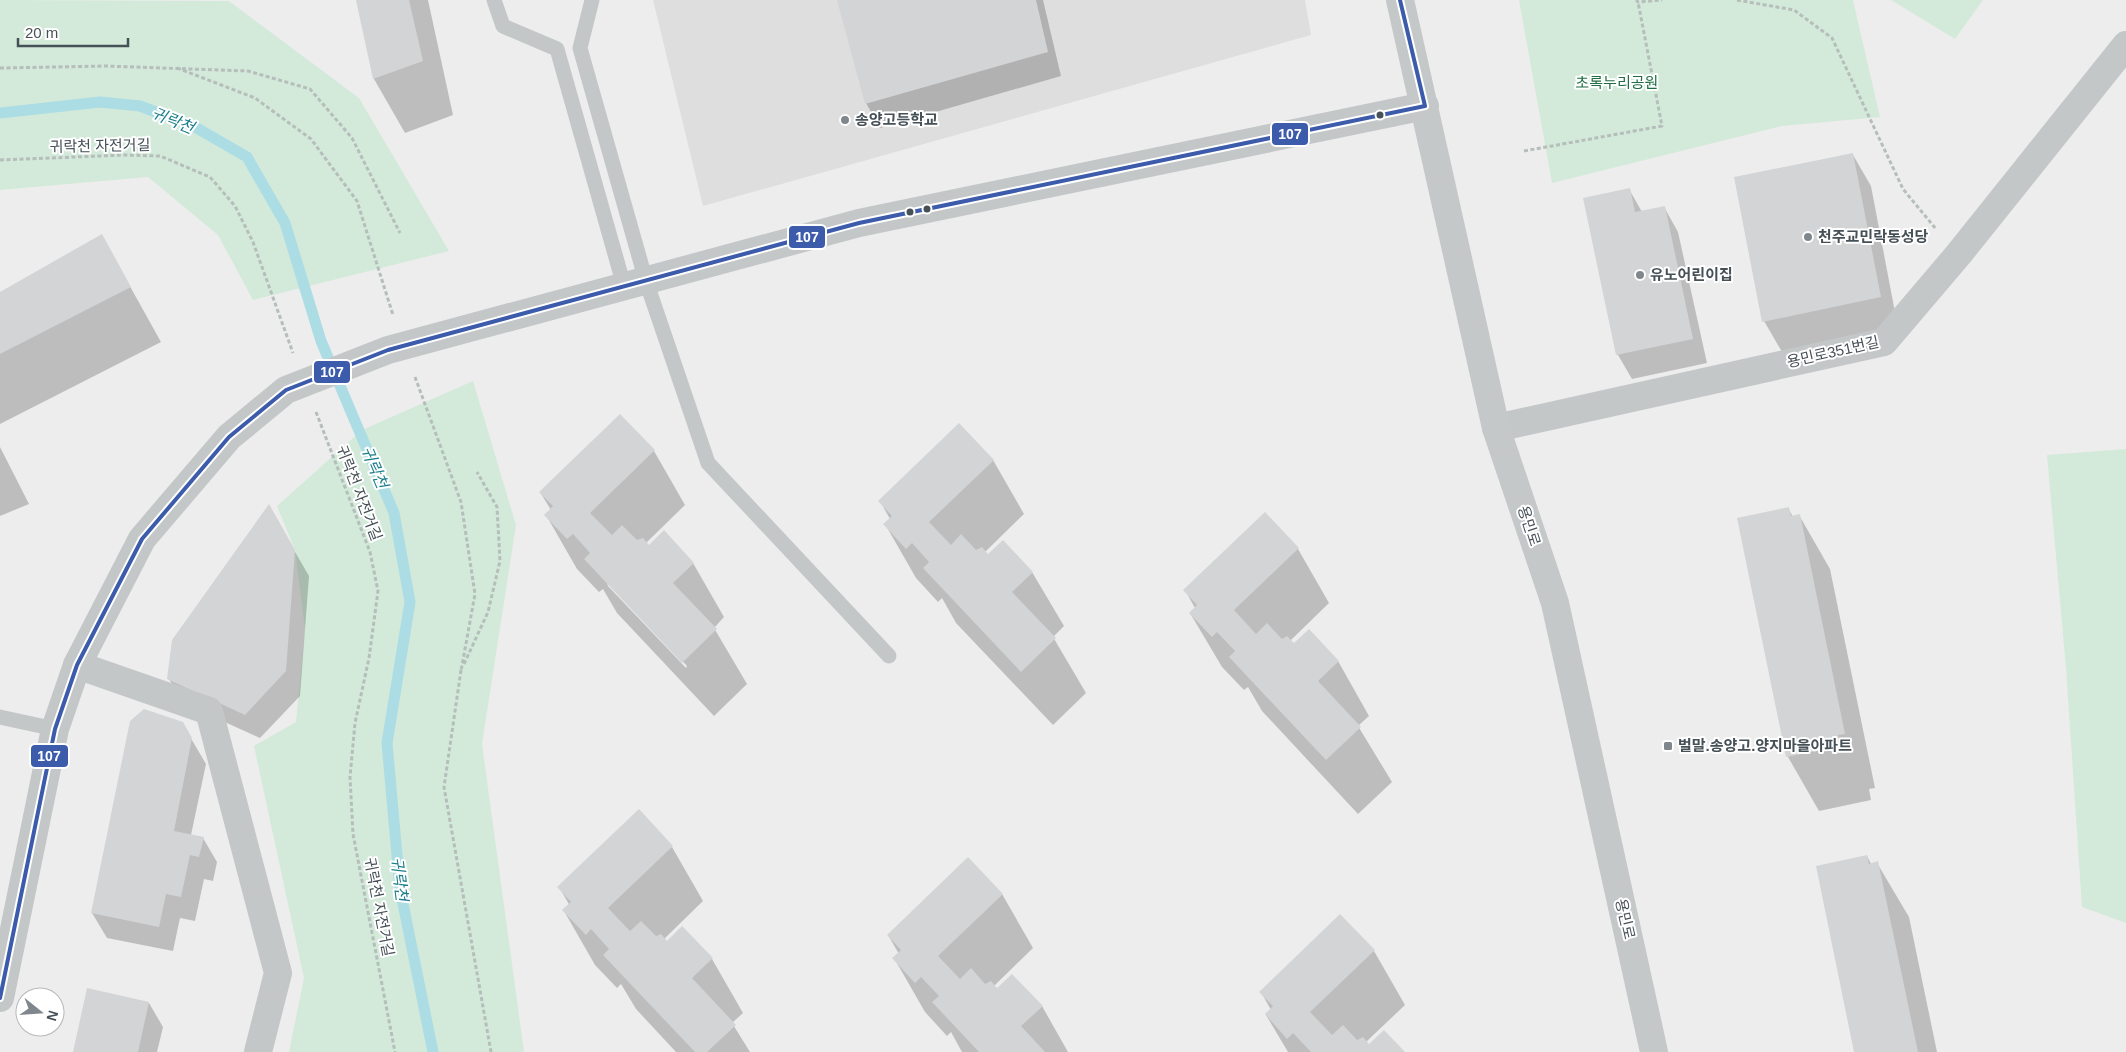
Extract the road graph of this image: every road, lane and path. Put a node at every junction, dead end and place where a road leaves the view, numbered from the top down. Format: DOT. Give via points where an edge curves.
graph roads {
  1 [pos="494,0"];
  2 [pos="592,0"];
  3 [pos="1400,0"];
  4 [pos="1662,0"];
  5 [pos="1737,0"];
  6 [pos="1637,1"];
  7 [pos="2126,45"];
  8 [pos="0,68"];
  9 [pos="1425,106"];
  10 [pos="1524,150"];
  11 [pos="0,160"];
  12 [pos="400,233"];
  13 [pos="1958,255"];
  14 [pos="635,283"];
  15 [pos="308,380"];
  16 [pos="1496,428"];
  17 [pos="477,472"];
  18 [pos="889,656"];
  19 [pos="77,665"];
  20 [pos="0,717"];
  21 [pos="55,729"];
  22 [pos="0,998"];
  23 [pos="258,1052"];
  24 [pos="395,1052"];
  25 [pos="491,1052"];
  26 [pos="1654,1052"];
  1 -- 14 [label="lane" via="502,26 557,49"];
  2 -- 14 [label="lane" via="580,48"];
  3 -- 9 [label="street, 용민로"];
  4 -- 6 [label="path"];
  5 -- 13 [label="path" via="1794,10 1832,38 1903,189"];
  6 -- 10 [label="path" via="1662,126"];
  7 -- 13 [label="street, 용민로351번길"];
  8 -- 12 [label="path" via="105,66 248,71 310,89 352,138"];
  9 -- 14 [label="street" via="859,223"];
  9 -- 16 [label="street, 용민로"];
  11 -- 15 [label="path, 귀락천 자전거길" via="160,156 210,177 235,206 253,242"];
  13 -- 16 [label="street, 용민로351번길" via="1884,342"];
  14 -- 15 [label="street" via="388,350"];
  14 -- 18 [label="lane" via="708,463"];
  15 -- 19 [label="street" via="286,390 228,437 142,539"];
  15 -- 24 [label="path, 귀락천 자전거길" via="370,552 378,591 350,777 353,834"];
  16 -- 26 [label="street, 용민로" via="1555,603"];
  17 -- 25 [label="path" via="497,507 500,562 488,612 461,671 444,787"];
  19 -- 21 [label="street"];
  19 -- 23 [label="street" via="209,711 278,973"];
  20 -- 21 [label="lane"];
  21 -- 22 [label="street"];
}
